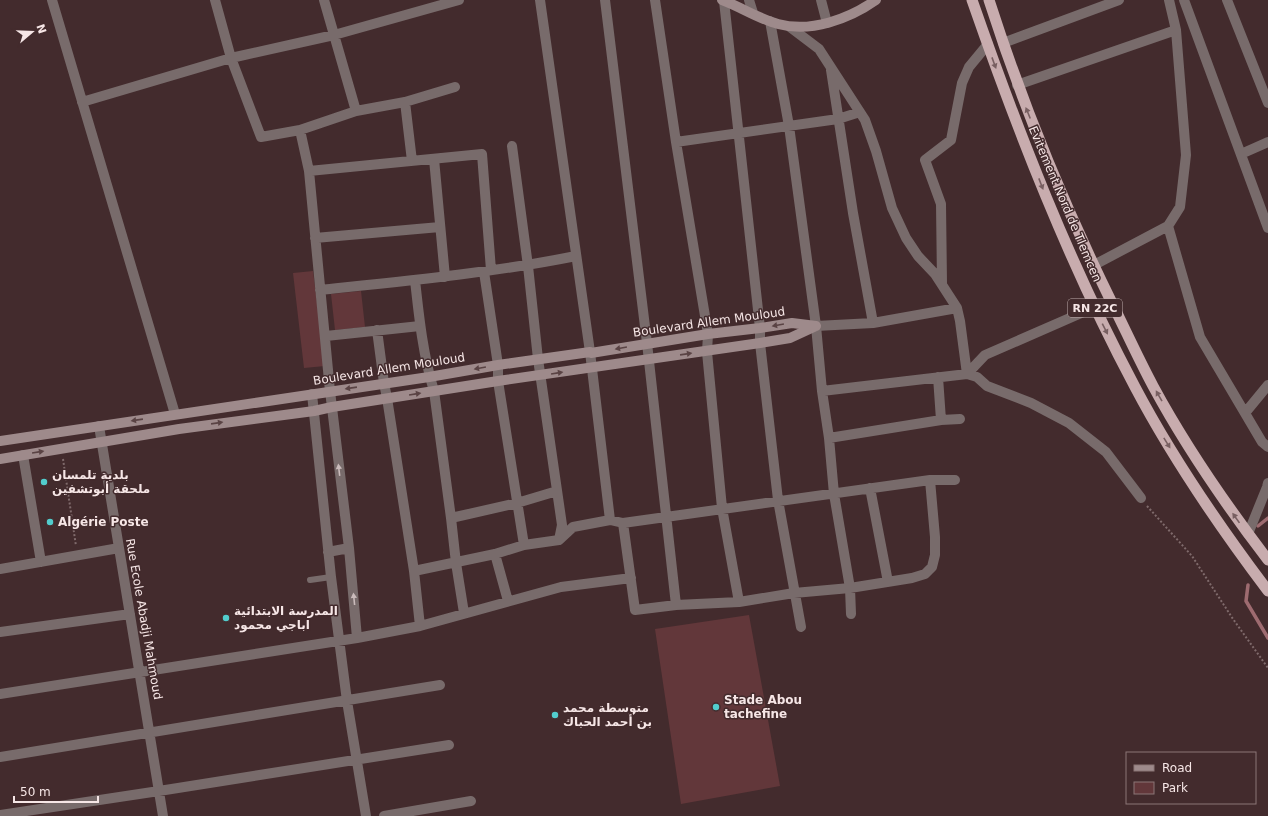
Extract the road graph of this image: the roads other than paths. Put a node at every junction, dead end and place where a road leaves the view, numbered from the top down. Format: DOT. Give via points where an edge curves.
graph roads {
  1 [pos="52,0"];
  2 [pos="214,0"];
  3 [pos="324,0"];
  4 [pos="459,0"];
  5 [pos="540,0"];
  6 [pos="605,0"];
  7 [pos="655,0"];
  8 [pos="723,0"];
  9 [pos="749,0"];
  10 [pos="820,0"];
  11 [pos="876,0"];
  12 [pos="972,0"];
  13 [pos="989,0"];
  14 [pos="1119,0"];
  15 [pos="1169,0"];
  16 [pos="1184,0"];
  17 [pos="1227,0"];
  18 [pos="753,13"];
  19 [pos="770,21"];
  20 [pos="827,23"];
  21 [pos="790,27"];
  22 [pos="1176,30"];
  23 [pos="334,34"];
  24 [pos="1003,43"];
  25 [pos="988,44"];
  26 [pos="231,58"];
  27 [pos="830,66"];
  28 [pos="1017,85"];
  29 [pos="455,87"];
  30 [pos="82,102"];
  31 [pos="405,102"];
  32 [pos="1268,103"];
  33 [pos="356,111"];
  34 [pos="860,112"];
  35 [pos="838,119"];
  36 [pos="789,126"];
  37 [pos="300,130"];
  38 [pos="738,132"];
  39 [pos="676,142"];
  40 [pos="1268,142"];
  41 [pos="512,146"];
  42 [pos="1241,154"];
  43 [pos="434,159"];
  44 [pos="412,161"];
  45 [pos="309,171"];
  46 [pos="1168,226"];
  47 [pos="440,227"];
  48 [pos="1268,228"];
  49 [pos="315,238"];
  50 [pos="576,256"];
  51 [pos="1094,265"];
  52 [pos="528,266"];
  53 [pos="487,271"];
  54 [pos="446,276"];
  55 [pos="415,280"];
  56 [pos="942,285"];
  57 [pos="320,290"];
  58 [pos="1095,307"];
  59 [pos="957,308"];
  60 [pos="874,323"];
  61 [pos="420,326"];
  62 [pos="816,326"];
  63 [pos="760,328"];
  64 [pos="377,330"];
  65 [pos="708,334"];
  66 [pos="326,336"];
  67 [pos="647,343"];
  68 [pos="760,344"];
  69 [pos="590,352"];
  70 [pos="707,352"];
  71 [pos="538,359"];
  72 [pos="649,359"];
  73 [pos="498,365"];
  74 [pos="592,367"];
  75 [pos="967,374"];
  76 [pos="540,376"];
  77 [pos="429,377"];
  78 [pos="938,377"];
  79 [pos="498,381"];
  80 [pos="384,383"];
  81 [pos="1268,385"];
  82 [pos="330,391"];
  83 [pos="434,391"];
  84 [pos="822,391"];
  85 [pos="312,394"];
  86 [pos="387,398"];
  87 [pos="332,407"];
  88 [pos="314,411"];
  89 [pos="1245,413"];
  90 [pos="175,414"];
  91 [pos="960,419"];
  92 [pos="941,420"];
  93 [pos="98,426"];
  94 [pos="179,429"];
  95 [pos="829,438"];
  96 [pos="0,441"];
  97 [pos="101,441"];
  98 [pos="1267,449"];
  99 [pos="23,455"];
  100 [pos="0,459"];
  101 [pos="930,480"];
  102 [pos="955,480"];
  103 [pos="1268,482"];
  104 [pos="870,488"];
  105 [pos="557,491"];
  106 [pos="834,494"];
  107 [pos="1141,498"];
  108 [pos="778,500"];
  109 [pos="517,503"];
  110 [pos="722,508"];
  111 [pos="667,516"];
  112 [pos="451,518"];
  113 [pos="610,520"];
  114 [pos="623,523"];
  115 [pos="1248,534"];
  116 [pos="559,540"];
  117 [pos="524,544"];
  118 [pos="119,548"];
  119 [pos="349,548"];
  120 [pos="328,552"];
  121 [pos="495,554"];
  122 [pos="1268,560"];
  123 [pos="41,562"];
  124 [pos="456,563"];
  125 [pos="0,569"];
  126 [pos="414,571"];
  127 [pos="331,577"];
  128 [pos="631,578"];
  129 [pos="310,580"];
  130 [pos="888,582"];
  131 [pos="850,588"];
  132 [pos="1268,591"];
  133 [pos="794,593"];
  134 [pos="508,601"];
  135 [pos="739,602"];
  136 [pos="676,605"];
  137 [pos="464,613"];
  138 [pos="130,614"];
  139 [pos="851,614"];
  140 [pos="420,626"];
  141 [pos="801,627"];
  142 [pos="0,632"];
  143 [pos="357,638"];
  144 [pos="339,641"];
  145 [pos="139,671"];
  146 [pos="440,685"];
  147 [pos="0,694"];
  148 [pos="347,700"];
  149 [pos="150,734"];
  150 [pos="449,745"];
  151 [pos="0,757"];
  152 [pos="356,760"];
  153 [pos="159,791"];
  154 [pos="471,801"];
  155 [pos="0,814"];
  156 [pos="163,816"];
  157 [pos="366,816"];
  158 [pos="384,816"];
  1 -- 30 [label="street"];
  2 -- 26 [label="street"];
  3 -- 23 [label="street"];
  4 -- 23 [label="street"];
  5 -- 50 [label="street"];
  6 -- 67 [label="street"];
  7 -- 39 [label="street"];
  8 -- 18 [label="main road"];
  8 -- 38 [label="street"];
  9 -- 18 [label="street"];
  10 -- 20 [label="street"];
  11 -- 20 [label="main road" via="854,14"];
  12 -- 25 [label="highway, Evitement Nord de Tlemcen / RN 22C"];
  13 -- 24 [label="highway, Evitement Nord de Tlemcen / RN 22C"];
  14 -- 24 [label="street"];
  15 -- 22 [label="street"];
  16 -- 42 [label="street"];
  17 -- 32 [label="street"];
  18 -- 19 [label="main road"];
  19 -- 21 [label="main road"];
  19 -- 36 [label="street"];
  20 -- 21 [label="main road"];
  21 -- 27 [label="street" via="819,49"];
  22 -- 28 [label="street"];
  22 -- 46 [label="street" via="1186,155 1180,207"];
  23 -- 26 [label="street"];
  23 -- 33 [label="street"];
  24 -- 28 [label="highway, Evitement Nord de Tlemcen / RN 22C"];
  25 -- 56 [label="street" via="969,67 962,83 951,140 925,160 941,204"];
  25 -- 58 [label="highway, Evitement Nord de Tlemcen / RN 22C, one-way" via="1056,221"];
  26 -- 30 [label="street"];
  26 -- 37 [label="street" via="261,137"];
  27 -- 34 [label="street"];
  27 -- 35 [label="street"];
  51 -- 28 [label="highway, Evitement Nord de Tlemcen / RN 22C, one-way" via="1059,190"];
  29 -- 31 [label="street"];
  30 -- 90 [label="street"];
  31 -- 33 [label="street"];
  31 -- 44 [label="street"];
  33 -- 37 [label="street"];
  34 -- 35 [label="street"];
  34 -- 56 [label="street" via="876,152 892,208 906,238"];
  35 -- 36 [label="street"];
  35 -- 60 [label="street"];
  36 -- 38 [label="street"];
  36 -- 62 [label="street"];
  37 -- 45 [label="street"];
  38 -- 39 [label="street"];
  38 -- 63 [label="street"];
  39 -- 65 [label="street"];
  40 -- 42 [label="street"];
  41 -- 52 [label="street"];
  42 -- 48 [label="street"];
  43 -- 44 [label="street"];
  43 -- 47 [label="street"];
  43 -- 53 [label="street" via="482,154"];
  44 -- 45 [label="street"];
  45 -- 49 [label="street"];
  46 -- 51 [label="street"];
  46 -- 89 [label="street" via="1200,337"];
  47 -- 49 [label="street"];
  47 -- 54 [label="street"];
  49 -- 57 [label="street"];
  50 -- 52 [label="street"];
  50 -- 69 [label="street"];
  115 -- 51 [label="highway, Evitement Nord de Tlemcen / RN 22C, one-way" via="1190,449 1153,385"];
  52 -- 53 [label="street"];
  52 -- 71 [label="street"];
  53 -- 54 [label="street"];
  53 -- 73 [label="street"];
  54 -- 55 [label="street"];
  55 -- 57 [label="street"];
  55 -- 61 [label="street"];
  56 -- 59 [label="street"];
  57 -- 66 [label="street"];
  58 -- 75 [label="street" via="985,355"];
  58 -- 132 [label="highway, Evitement Nord de Tlemcen / RN 22C, one-way" via="1162,435 1231,542"];
  59 -- 60 [label="street"];
  59 -- 75 [label="street"];
  60 -- 62 [label="street"];
  61 -- 64 [label="street"];
  61 -- 77 [label="street"];
  62 -- 63 [label="main road, Boulevard Allem Mouloud, one-way" via="792,323"];
  62 -- 68 [label="main road" via="790,338"];
  62 -- 84 [label="street"];
  63 -- 65 [label="main road, Boulevard Allem Mouloud"];
  63 -- 68 [label="street"];
  64 -- 66 [label="street"];
  64 -- 80 [label="street"];
  65 -- 67 [label="main road, Boulevard Allem Mouloud"];
  65 -- 70 [label="street"];
  66 -- 82 [label="street"];
  67 -- 69 [label="main road, Boulevard Allem Mouloud, one-way"];
  67 -- 72 [label="street"];
  68 -- 70 [label="main road"];
  68 -- 108 [label="street"];
  69 -- 71 [label="main road, Boulevard Allem Mouloud"];
  69 -- 74 [label="street"];
  72 -- 70 [label="main road, one-way"];
  70 -- 110 [label="street"];
  71 -- 73 [label="main road, Boulevard Allem Mouloud"];
  71 -- 76 [label="street"];
  72 -- 74 [label="main road"];
  72 -- 111 [label="street"];
  73 -- 77 [label="main road, Boulevard Allem Mouloud, one-way"];
  73 -- 79 [label="street"];
  76 -- 74 [label="main road, one-way"];
  74 -- 113 [label="street"];
  75 -- 78 [label="street"];
  75 -- 107 [label="street" via="977,377 987,386 1031,403 1070,424 1106,452"];
  76 -- 79 [label="main road"];
  76 -- 105 [label="street"];
  77 -- 80 [label="main road, Boulevard Allem Mouloud"];
  77 -- 83 [label="street"];
  78 -- 84 [label="street"];
  78 -- 92 [label="street"];
  79 -- 83 [label="main road"];
  79 -- 109 [label="street"];
  80 -- 82 [label="main road, Boulevard Allem Mouloud, one-way"];
  80 -- 86 [label="street"];
  81 -- 89 [label="street"];
  82 -- 85 [label="main road, Boulevard Allem Mouloud"];
  82 -- 87 [label="street"];
  86 -- 83 [label="main road, one-way"];
  83 -- 112 [label="street"];
  84 -- 95 [label="street"];
  85 -- 88 [label="street"];
  85 -- 90 [label="main road, Boulevard Allem Mouloud"];
  86 -- 87 [label="main road"];
  86 -- 126 [label="street"];
  87 -- 88 [label="main road"];
  119 -- 87 [label="street, one-way"];
  94 -- 88 [label="main road, one-way"];
  88 -- 120 [label="street"];
  89 -- 98 [label="street"];
  90 -- 93 [label="main road, Boulevard Allem Mouloud, one-way"];
  90 -- 94 [label="main road"];
  91 -- 92 [label="street"];
  92 -- 95 [label="street"];
  93 -- 96 [label="main road, Boulevard Allem Mouloud"];
  93 -- 97 [label="street, Rue Ecole Abadji Mahmoud"];
  94 -- 97 [label="main road"];
  95 -- 106 [label="street"];
  99 -- 97 [label="main road, one-way"];
  97 -- 118 [label="street, Rue Ecole Abadji Mahmoud"];
  99 -- 100 [label="main road"];
  99 -- 123 [label="street"];
  101 -- 102 [label="street"];
  101 -- 104 [label="street"];
  101 -- 130 [label="street" via="935,537 932,567 925,574"];
  103 -- 115 [label="street"];
  104 -- 106 [label="street"];
  104 -- 130 [label="street"];
  105 -- 109 [label="street"];
  105 -- 116 [label="street" via="562,525"];
  106 -- 108 [label="street"];
  106 -- 131 [label="street"];
  108 -- 110 [label="street"];
  108 -- 133 [label="street"];
  109 -- 112 [label="street"];
  109 -- 117 [label="street"];
  110 -- 111 [label="street"];
  110 -- 135 [label="street"];
  111 -- 114 [label="street"];
  111 -- 136 [label="street"];
  112 -- 124 [label="street"];
  113 -- 114 [label="street"];
  113 -- 116 [label="street" via="573,527"];
  114 -- 128 [label="street"];
  115 -- 122 [label="highway, Evitement Nord de Tlemcen / RN 22C"];
  116 -- 117 [label="street"];
  117 -- 121 [label="street"];
  118 -- 123 [label="street"];
  118 -- 138 [label="street, Rue Ecole Abadji Mahmoud"];
  119 -- 120 [label="street"];
  143 -- 119 [label="street, one-way"];
  120 -- 127 [label="street"];
  121 -- 124 [label="street"];
  121 -- 134 [label="street"];
  123 -- 125 [label="street"];
  124 -- 126 [label="street"];
  124 -- 137 [label="street"];
  126 -- 140 [label="street"];
  127 -- 129 [label="lane"];
  127 -- 144 [label="street"];
  128 -- 134 [label="street" via="561,587"];
  128 -- 136 [label="street" via="635,610"];
  130 -- 131 [label="street"];
  131 -- 133 [label="street"];
  131 -- 139 [label="street"];
  133 -- 135 [label="street"];
  133 -- 141 [label="street"];
  134 -- 137 [label="street"];
  135 -- 136 [label="street"];
  137 -- 140 [label="street"];
  138 -- 142 [label="street"];
  138 -- 145 [label="street, Rue Ecole Abadji Mahmoud"];
  140 -- 143 [label="street"];
  143 -- 144 [label="street"];
  144 -- 145 [label="street"];
  144 -- 148 [label="street"];
  145 -- 147 [label="street"];
  145 -- 149 [label="street, Rue Ecole Abadji Mahmoud"];
  146 -- 148 [label="street"];
  148 -- 149 [label="street"];
  148 -- 152 [label="street"];
  149 -- 151 [label="street"];
  149 -- 153 [label="street, Rue Ecole Abadji Mahmoud"];
  150 -- 152 [label="street"];
  152 -- 153 [label="street"];
  152 -- 157 [label="street"];
  153 -- 155 [label="street"];
  153 -- 156 [label="street, Rue Ecole Abadji Mahmoud"];
  154 -- 158 [label="street"];
}
